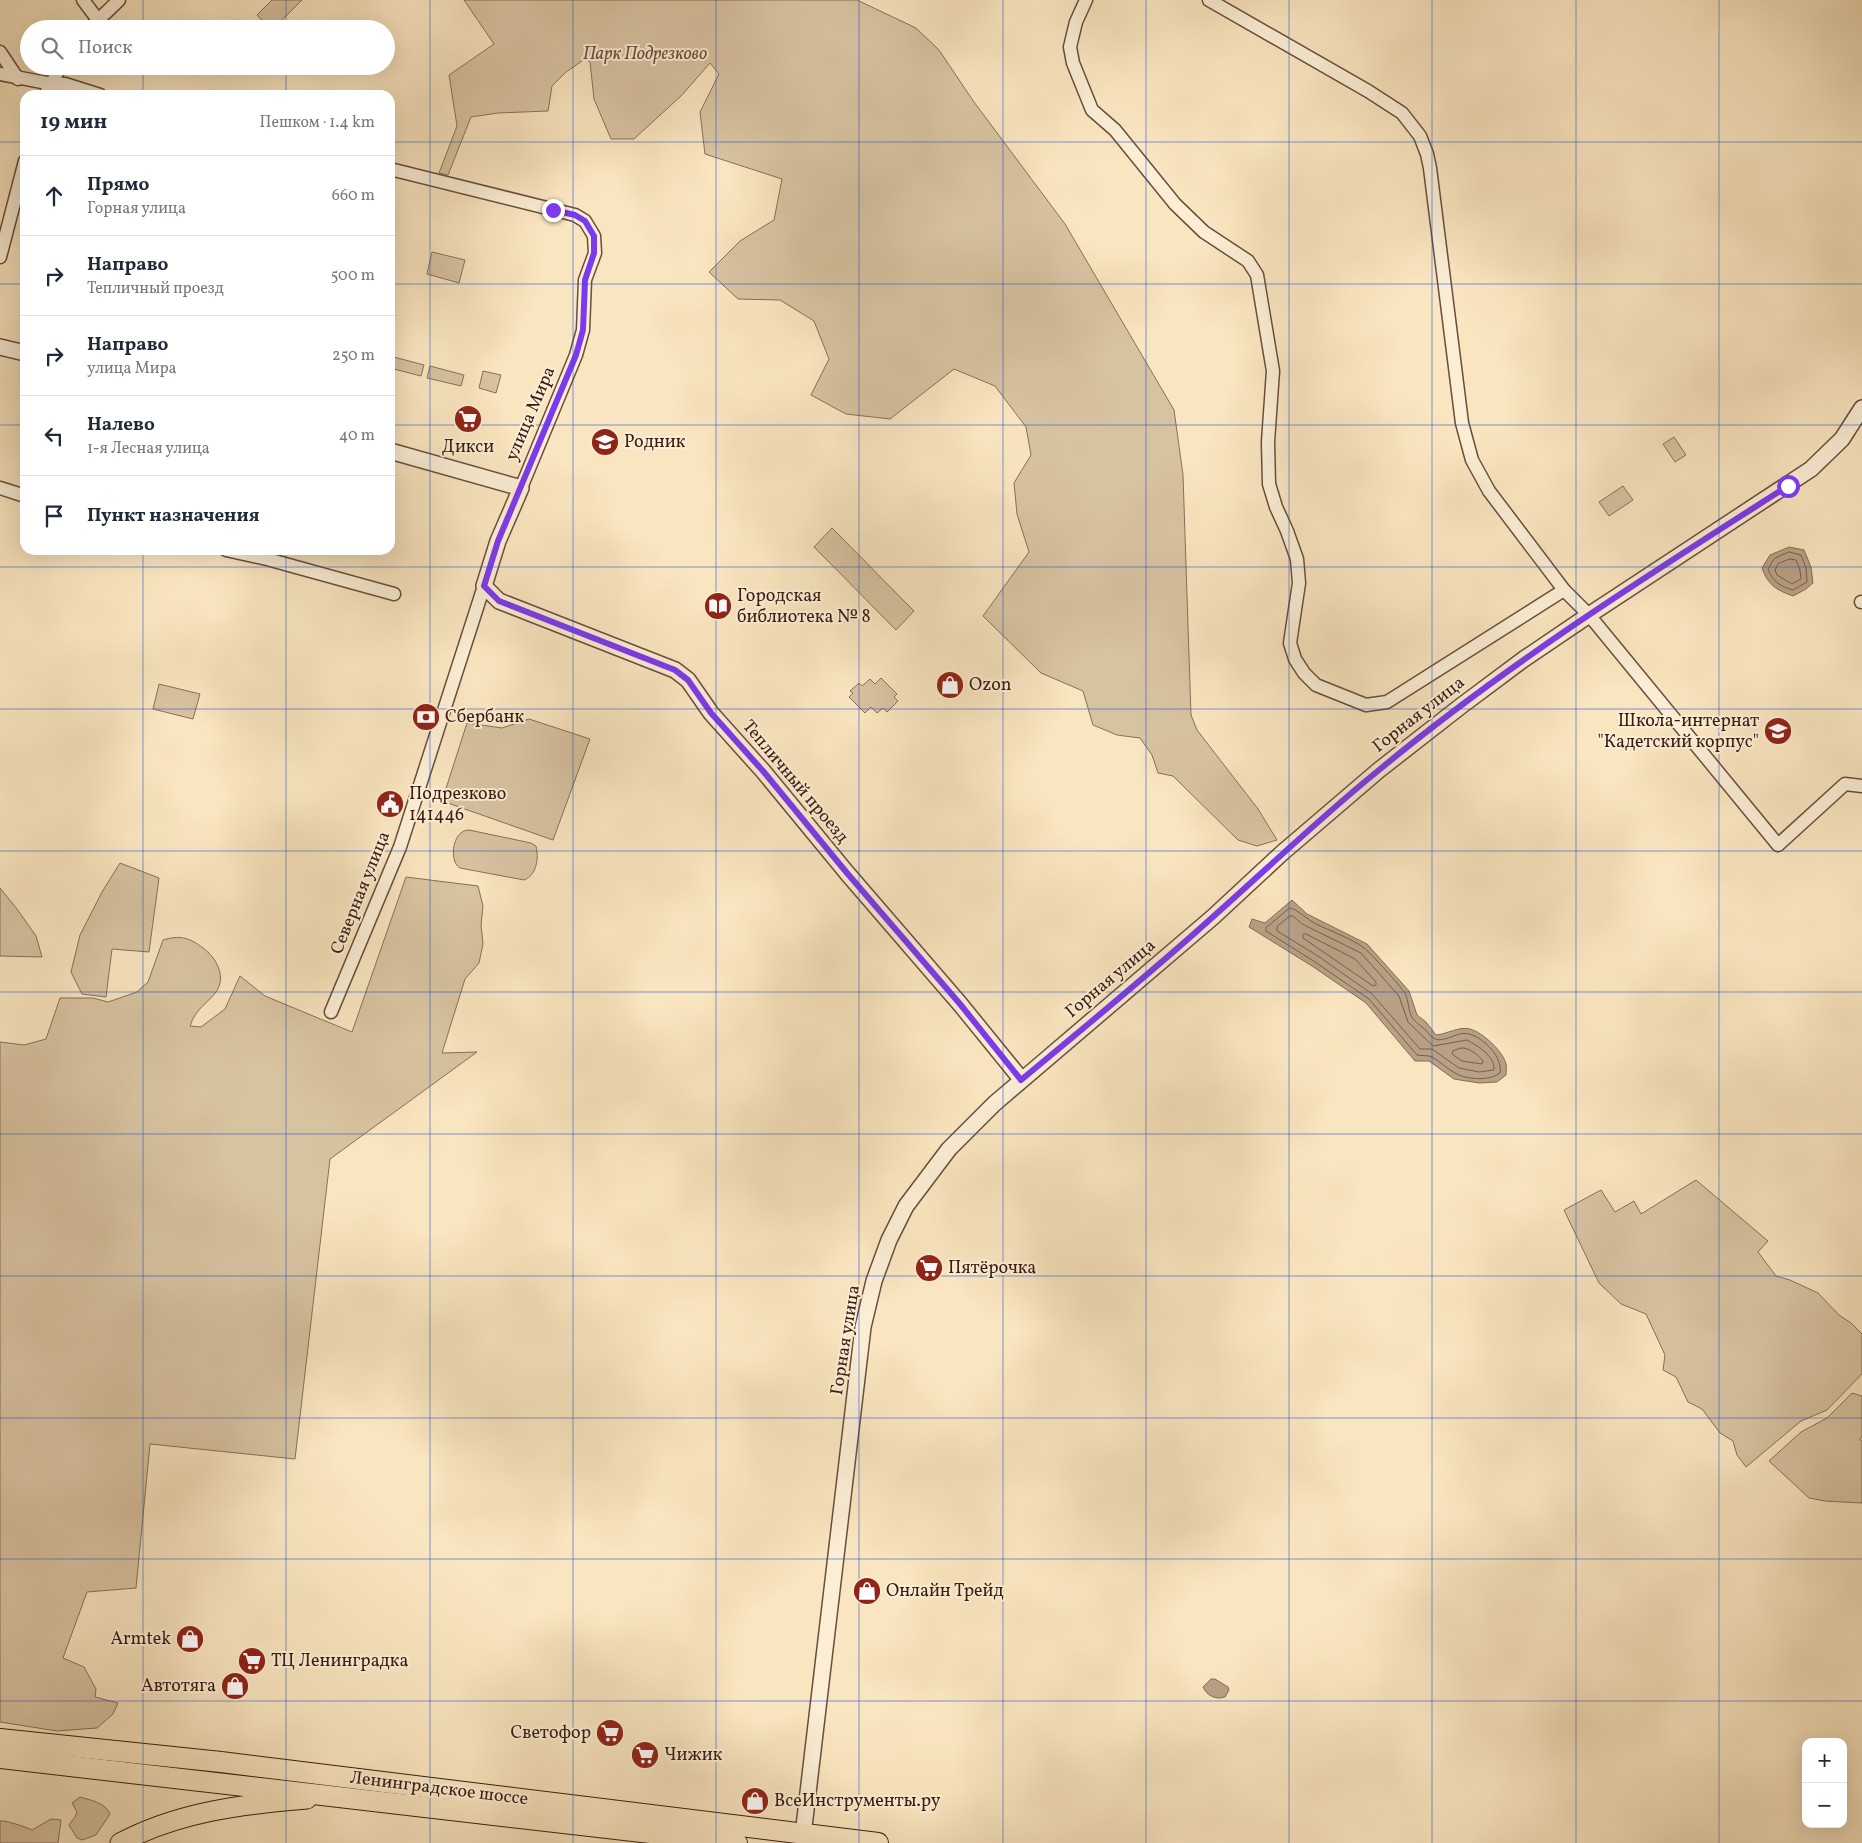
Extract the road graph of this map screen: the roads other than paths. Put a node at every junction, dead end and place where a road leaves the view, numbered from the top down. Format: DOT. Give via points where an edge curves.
graph roads {
  1 [pos="83,0"];
  2 [pos="119,0"];
  3 [pos="1086,0"];
  4 [pos="1209,0"];
  5 [pos="92,20"];
  6 [pos="98,20"];
  7 [pos="0,52"];
  8 [pos="0,74"];
  9 [pos="56,75"];
  10 [pos="18,78"];
  11 [pos="52,84"];
  12 [pos="48,90"];
  13 [pos="84,90"];
  14 [pos="395,171"];
  15 [pos="20,180"];
  16 [pos="0,257"];
  17 [pos="0,347"];
  18 [pos="20,352"];
  19 [pos="1860,414"];
  20 [pos="395,452"];
  21 [pos="0,488"];
  22 [pos="521,488"];
  23 [pos="20,494"];
  24 [pos="249,555"];
  25 [pos="484,586"];
  26 [pos="1564,590"];
  27 [pos="394,594"];
  28 [pos="1589,614"];
  29 [pos="1862,786"];
  30 [pos="332,1012"];
  31 [pos="1021,1080"];
  32 [pos="0,1738"];
  33 [pos="0,1758"];
  34 [pos="341,1786"];
  35 [pos="803,1835"];
  36 [pos="120,1843"];
  37 [pos="737,1843"];
  38 [pos="878,1843"];
  1 -- 5 [label="street"];
  2 -- 6 [label="street"];
  3 -- 26 [label="street" via="1070,47 1092,110 1115,130 1175,204 1204,232 1248,261 1257,275 1274,371 1268,442 1269,484 1297,558 1299,583 1290,643 1304,673 1316,685 1366,705 1387,702"];
  4 -- 26 [label="street" via="1368,91 1402,113 1420,136 1430,168 1462,424 1472,460 1489,491"];
  7 -- 10 [label="street"];
  8 -- 10 [label="street"];
  9 -- 11 [label="street"];
  10 -- 11 [label="street"];
  11 -- 12 [label="street"];
  11 -- 13 [label="street"];
  14 -- 22 [label="street, улица Мира" via="575,215 585,221 594,236 594,253 585,280 583,330 576,355"];
  15 -- 16 [label="street"];
  17 -- 18 [label="street"];
  19 -- 28 [label="street, Горная улица" via="1842,439 1811,469"];
  20 -- 22 [label="street"];
  21 -- 23 [label="street"];
  22 -- 25 [label="street, улица Мира" via="498,541"];
  24 -- 27 [label="street"];
  25 -- 30 [label="street, Северная улица" via="400,847"];
  25 -- 31 [label="street, Тепличный проезд" via="499,601 675,670 688,680 711,713"];
  26 -- 28 [label="street"];
  28 -- 29 [label="street" via="1778,845 1845,784"];
  28 -- 31 [label="street, Горная улица" via="1524,659 1379,770"];
  31 -- 35 [label="street, Горная улица" via="949,1149 924,1180 892,1234 874,1281 863,1327"];
  32 -- 34 [label="highway, Ленинградское шоссе"];
  33 -- 34 [label="highway, Ленинградское шоссе"];
  34 -- 35 [label="highway, Ленинградское шоссе"];
  34 -- 36 [label="main road" via="274,1801 213,1809"];
  34 -- 37 [label="highway, Ленинградское шоссе"];
  35 -- 38 [label="highway, Ленинградское шоссе"];
}
